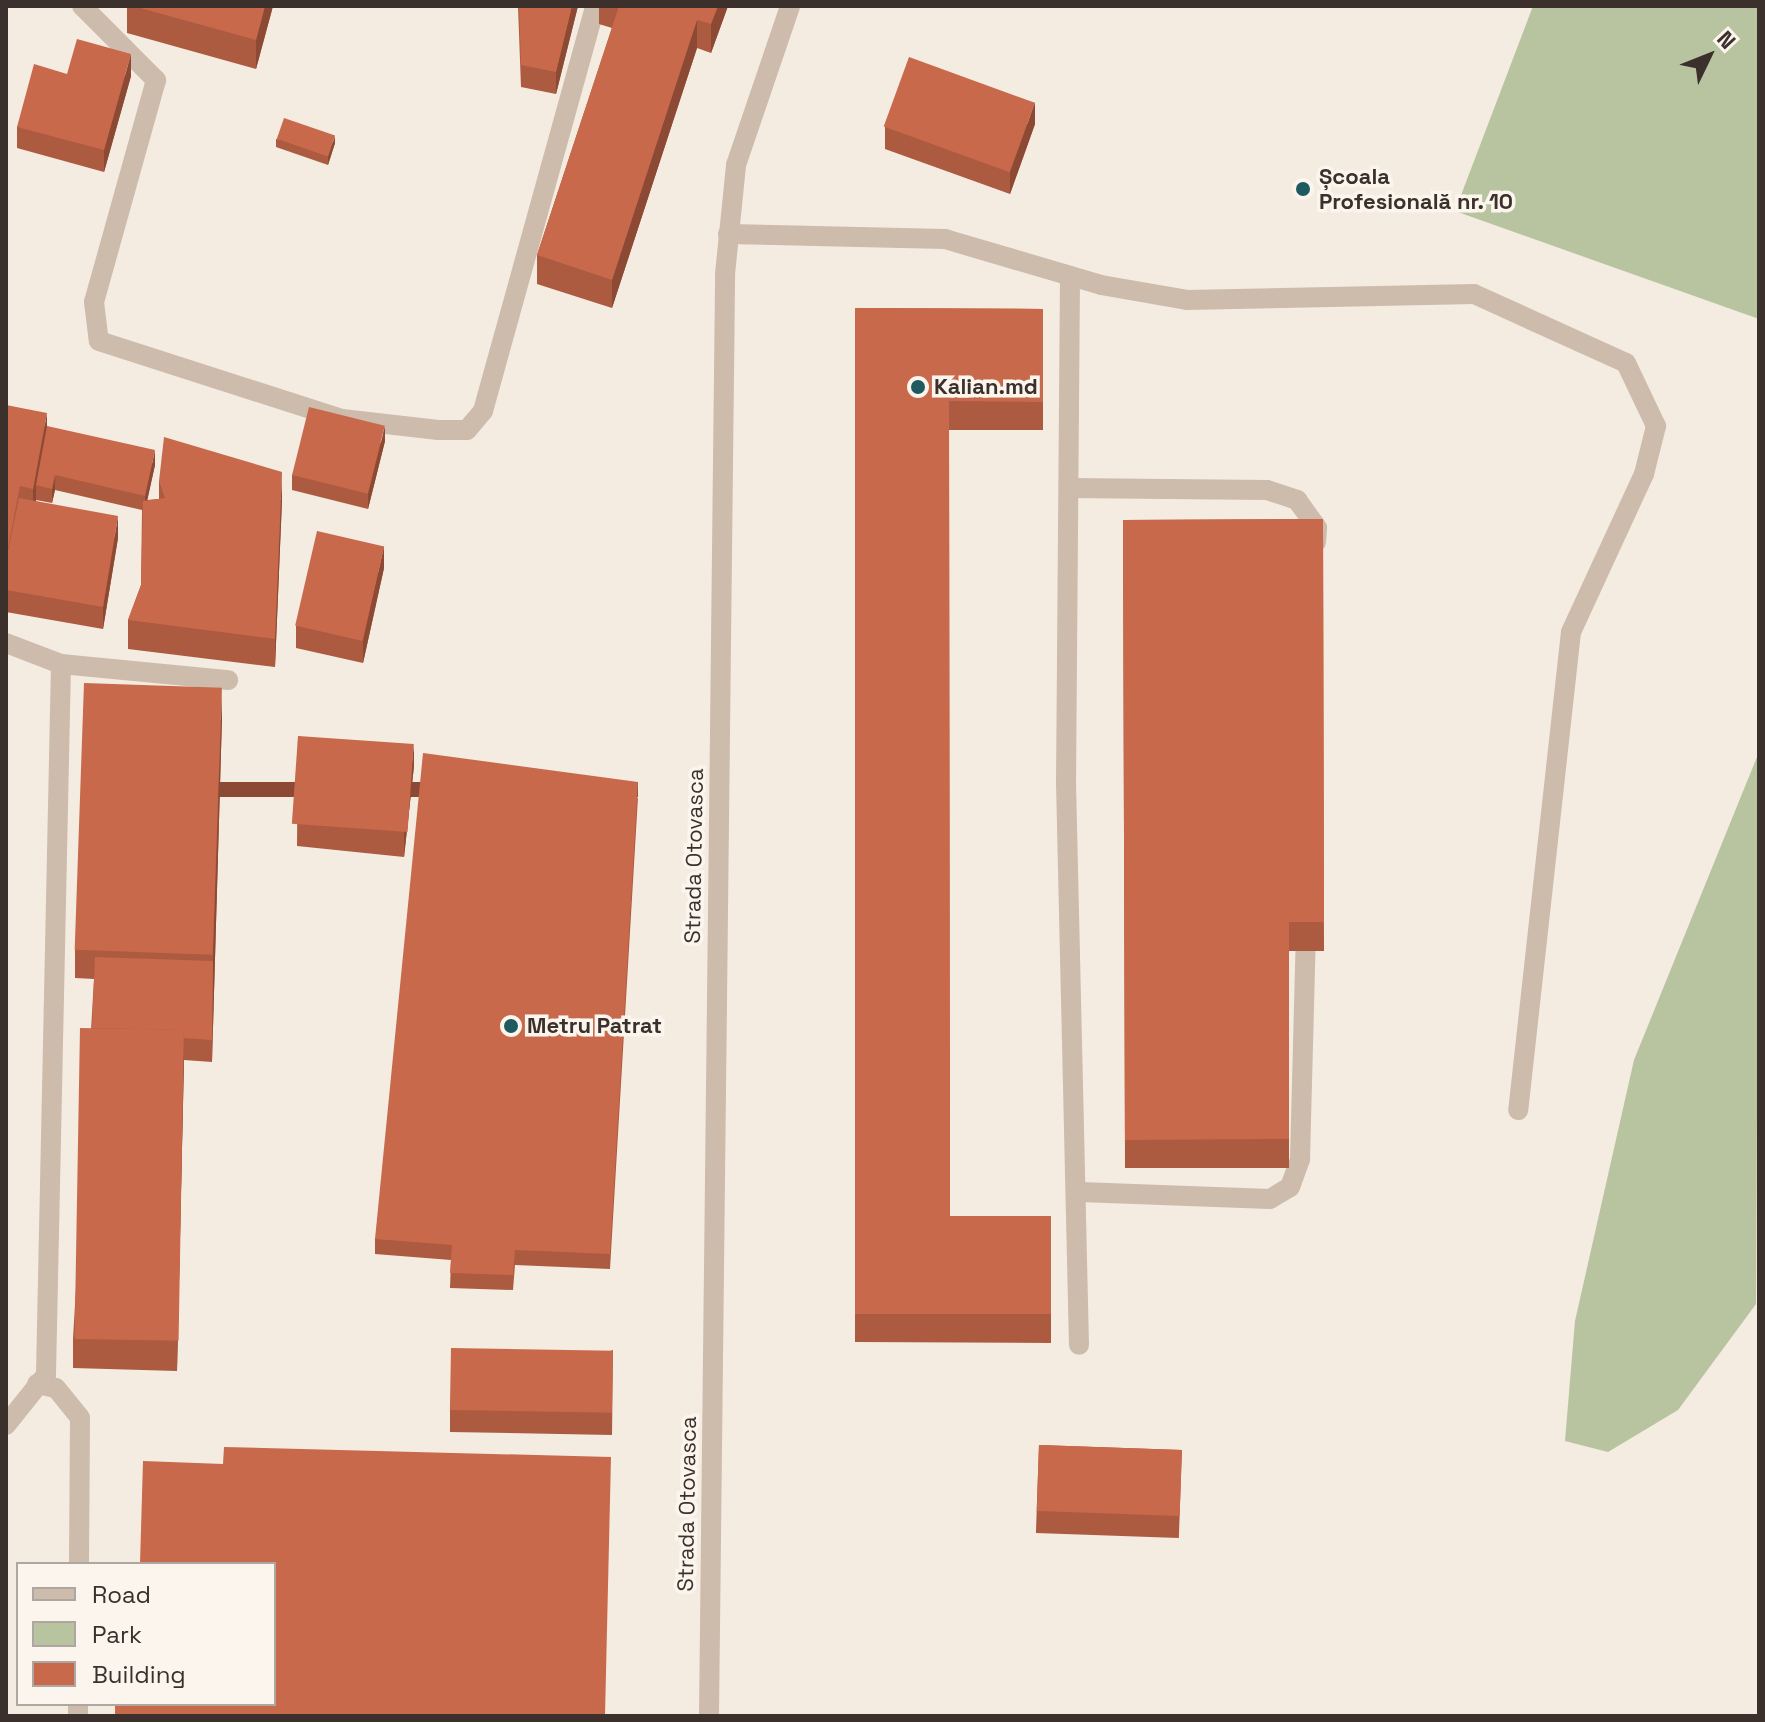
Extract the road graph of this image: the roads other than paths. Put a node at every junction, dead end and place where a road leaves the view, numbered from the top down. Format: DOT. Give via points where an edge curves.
graph roads {
  1 [pos="82,6"];
  2 [pos="595,6"];
  3 [pos="790,6"];
  4 [pos="728,234"];
  5 [pos="1070,276"];
  6 [pos="1069,488"];
  7 [pos="1316,559"];
  8 [pos="6,643"];
  9 [pos="61,664"];
  10 [pos="228,680"];
  11 [pos="1307,906"];
  12 [pos="1518,1110"];
  13 [pos="1080,1192"];
  14 [pos="1079,1345"];
  15 [pos="37,1384"];
  16 [pos="6,1425"];
  17 [pos="79,1562"];
  18 [pos="709,1716"];
  1 -- 2 [label="street" via="156,80 94,302 99,341 342,419 438,430 467,430 483,411"];
  3 -- 4 [label="street, Strada Otovasca" via="736,165"];
  4 -- 5 [label="street" via="945,239"];
  4 -- 18 [label="street, Strada Otovasca"];
  5 -- 6 [label="street"];
  5 -- 12 [label="street" via="1187,300 1474,294 1626,363 1641,385 1656,426 1644,474 1571,632"];
  6 -- 7 [label="street" via="1267,490 1297,500 1317,528"];
  6 -- 13 [label="street" via="1066,782"];
  8 -- 9 [label="street"];
  9 -- 10 [label="street"];
  9 -- 15 [label="street" via="46,1375"];
  11 -- 13 [label="street" via="1300,1159 1290,1187 1270,1199"];
  13 -- 14 [label="street"];
  15 -- 16 [label="street"];
  15 -- 17 [label="street" via="56,1388 80,1418"];
}
